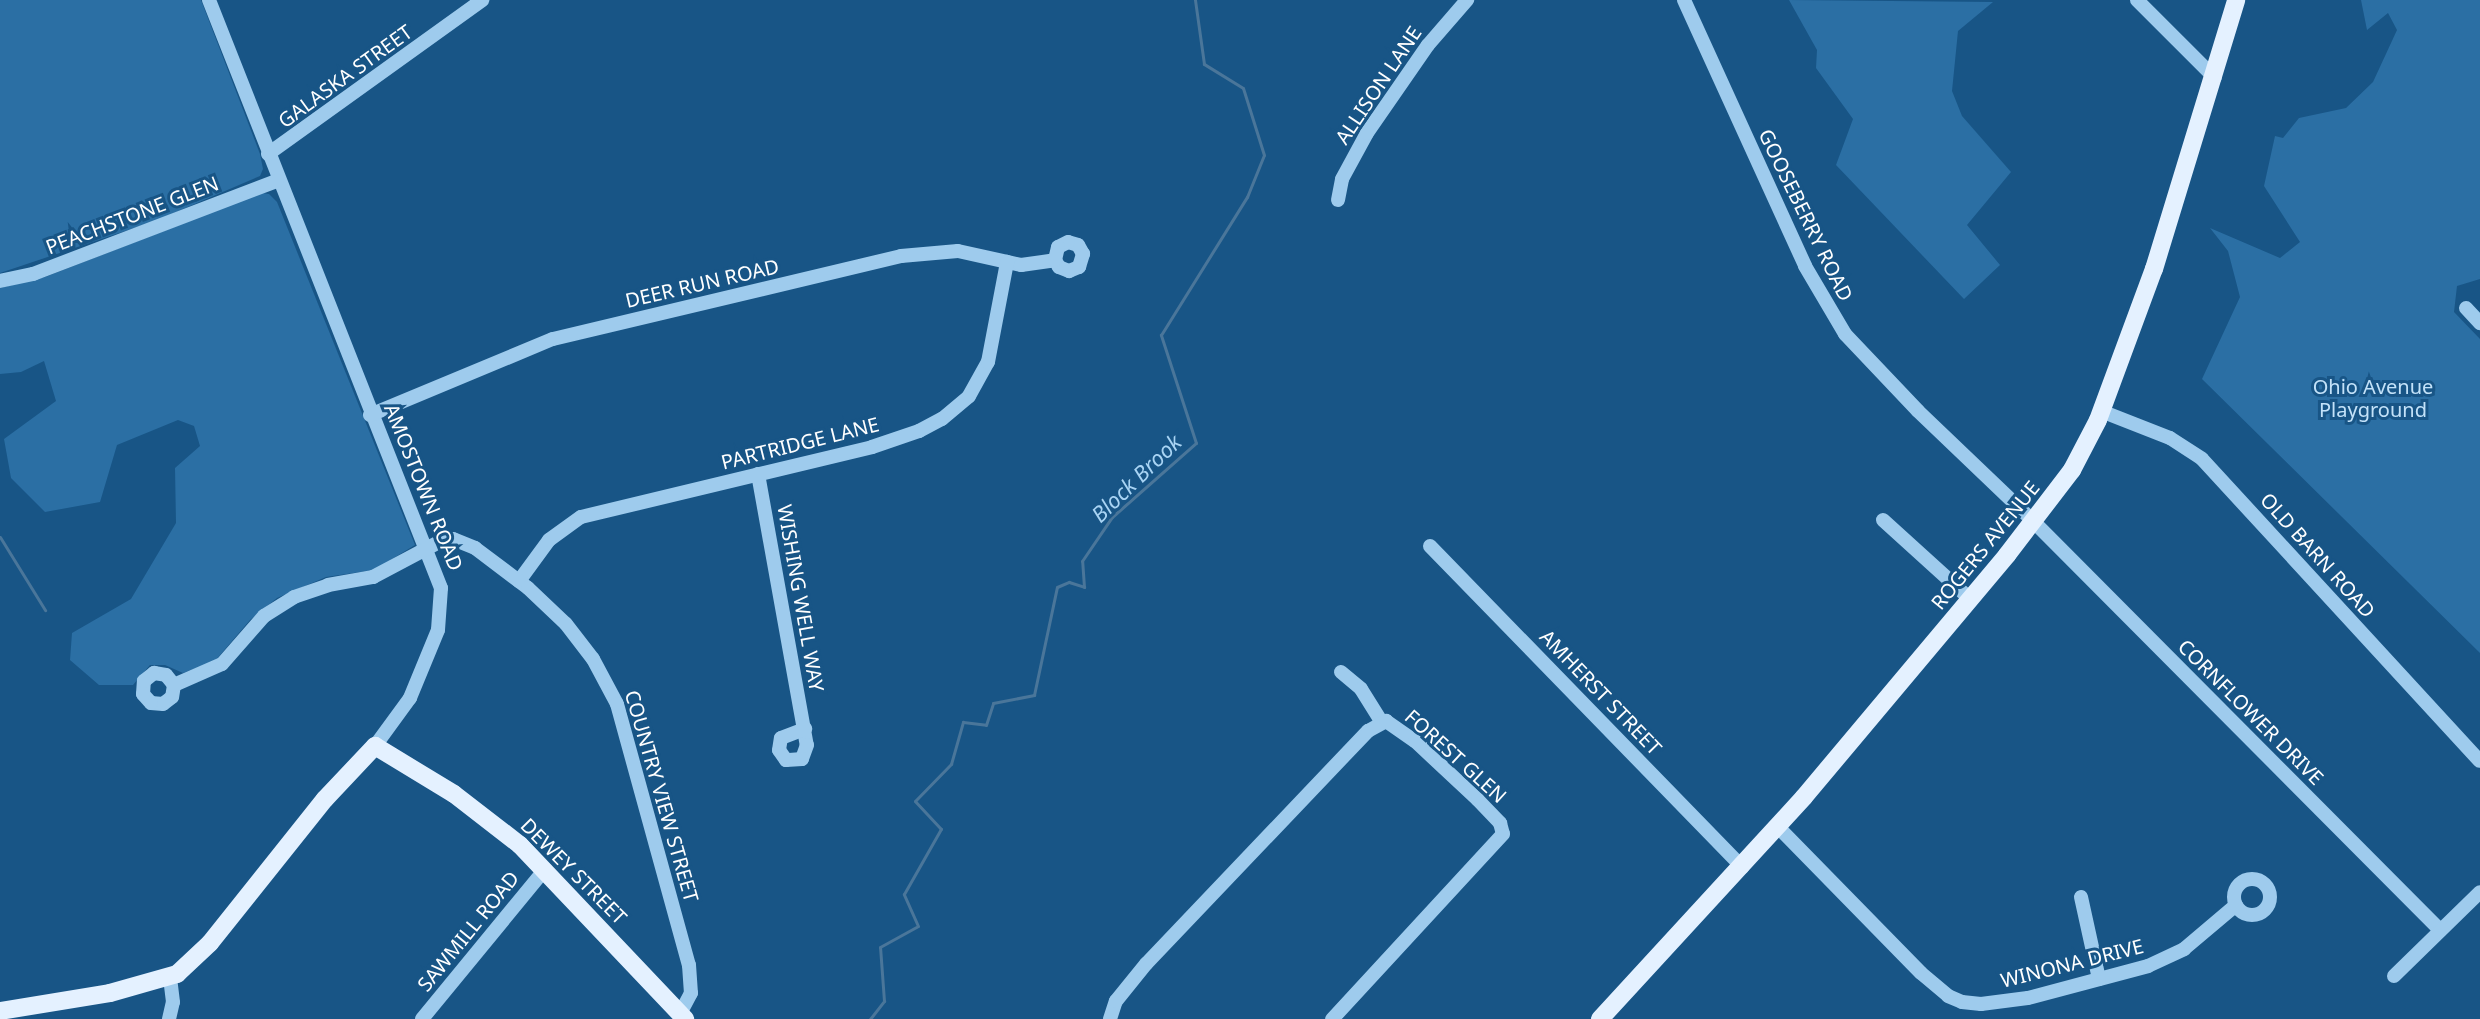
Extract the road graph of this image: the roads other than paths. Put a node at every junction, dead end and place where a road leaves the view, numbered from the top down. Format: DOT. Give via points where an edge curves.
graph roads {
  1 [pos="209,0"];
  2 [pos="482,0"];
  3 [pos="1467,0"];
  4 [pos="1684,0"];
  5 [pos="2137,0"];
  6 [pos="2236,0"];
  7 [pos="2215,78"];
  8 [pos="268,154"];
  9 [pos="277,181"];
  10 [pos="1338,200"];
  11 [pos="1055,260"];
  12 [pos="1007,262"];
  13 [pos="0,281"];
  14 [pos="2466,308"];
  15 [pos="2480,323"];
  16 [pos="2101,411"];
  17 [pos="370,415"];
  18 [pos="758,474"];
  19 [pos="1883,520"];
  20 [pos="2034,522"];
  21 [pos="1430,546"];
  22 [pos="427,548"];
  23 [pos="519,581"];
  24 [pos="1970,599"];
  25 [pos="1341,672"];
  26 [pos="174,685"];
  27 [pos="1381,721"];
  28 [pos="805,729"];
  29 [pos="375,746"];
  30 [pos="2480,761"];
  31 [pos="1778,827"];
  32 [pos="1742,867"];
  33 [pos="545,869"];
  34 [pos="2480,892"];
  35 [pos="2081,897"];
  36 [pos="2236,905"];
  37 [pos="2440,930"];
  38 [pos="2394,976"];
  39 [pos="170,978"];
  40 [pos="2099,979"];
  41 [pos="0,1011"];
  42 [pos="682,1016"];
  43 [pos="169,1019"];
  44 [pos="422,1019"];
  45 [pos="1110,1019"];
  46 [pos="1332,1019"];
  47 [pos="1600,1019"];
  1 -- 8 [label="street, AMOSTOWN ROAD"];
  2 -- 8 [label="street, GALASKA STREET"];
  3 -- 10 [label="street, ALLISON LANE" via="1428,45 1367,133 1342,179"];
  4 -- 20 [label="street, GOOSEBERRY ROAD" via="1805,266 1838,325 1884,378"];
  5 -- 7 [label="street"];
  6 -- 7 [label="main road, ROGERS AVENUE"];
  7 -- 16 [label="main road, ROGERS AVENUE"];
  8 -- 9 [label="street, AMOSTOWN ROAD"];
  9 -- 13 [label="street, PEACHSTONE GLEN" via="33,274"];
  9 -- 17 [label="street, AMOSTOWN ROAD"];
  11 -- 12 [label="street, DEER RUN ROAD"];
  12 -- 17 [label="street, DEER RUN ROAD" via="958,251 916,253 629,321 540,344"];
  12 -- 18 [label="street, PARTRIDGE LANE" via="988,362 952,412 893,442"];
  14 -- 15 [label="street"];
  16 -- 20 [label="main road, ROGERS AVENUE" via="2072,470"];
  16 -- 30 [label="street, OLD BARN ROAD" via="2161,434 2202,459"];
  17 -- 22 [label="street, AMOSTOWN ROAD"];
  18 -- 23 [label="street, PARTRIDGE LANE" via="581,517 549,540"];
  18 -- 28 [label="street, WISHING WELL WAY"];
  19 -- 24 [label="street"];
  20 -- 24 [label="main road, ROGERS AVENUE"];
  20 -- 37 [label="street, CORNFLOWER DRIVE"];
  21 -- 32 [label="street, AMHERST STREET"];
  22 -- 23 [label="street, COUNTRY VIEW STREET" via="443,540 460,541"];
  22 -- 26 [label="street" via="373,577 328,585 281,603 222,664"];
  22 -- 29 [label="street, AMOSTOWN ROAD" via="441,588 438,630 410,698"];
  23 -- 42 [label="street, COUNTRY VIEW STREET" via="579,640 617,704 689,965 691,993"];
  24 -- 31 [label="main road, ROGERS AVENUE"];
  25 -- 27 [label="street" via="1361,689"];
  27 -- 45 [label="street, FOREST GLEN" via="1146,964 1116,1001"];
  27 -- 46 [label="street, FOREST GLEN" via="1394,724 1415,741 1495,818 1503,834"];
  29 -- 33 [label="main road, DEWEY STREET" via="471,805"];
  29 -- 39 [label="main road, AMOSTOWN ROAD" via="325,799 210,943"];
  31 -- 32 [label="main road, ROGERS AVENUE"];
  31 -- 40 [label="street, WINONA DRIVE" via="1915,967 1956,1000 2015,1000"];
  32 -- 47 [label="main road, ROGERS AVENUE"];
  33 -- 42 [label="main road, DEWEY STREET"];
  33 -- 44 [label="street, SAWMILL ROAD"];
  34 -- 37 [label="street"];
  35 -- 40 [label="street"];
  36 -- 40 [label="street, WINONA DRIVE" via="2174,955"];
  37 -- 38 [label="street"];
  39 -- 41 [label="main road"];
  39 -- 43 [label="street"];
}
